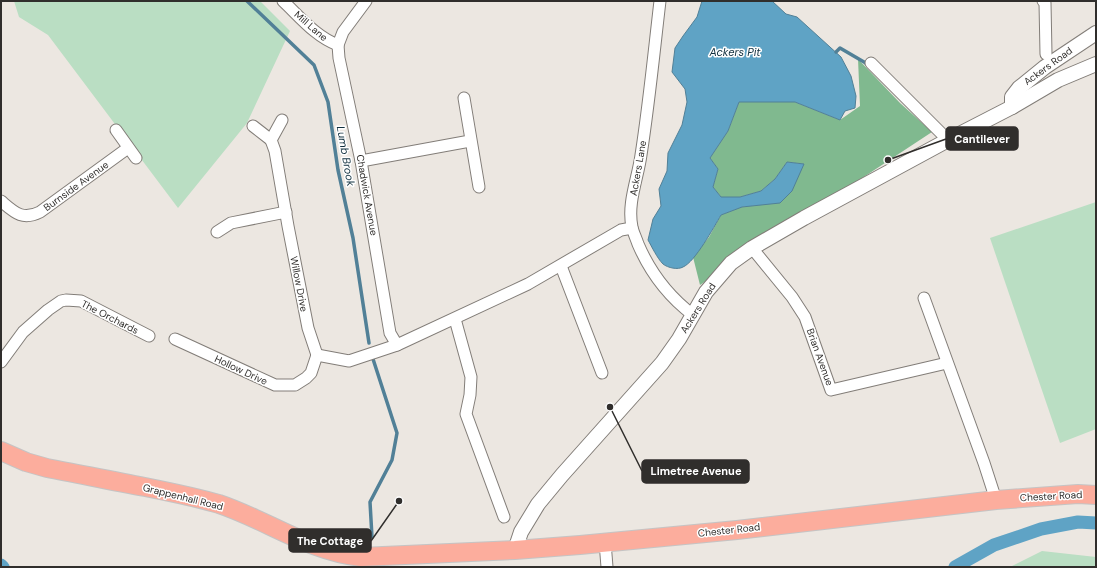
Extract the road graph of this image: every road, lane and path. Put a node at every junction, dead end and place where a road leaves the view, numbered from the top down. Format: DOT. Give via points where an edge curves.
graph roads {
  1 [pos="284,1"];
  2 [pos="366,1"];
  3 [pos="660,1"];
  4 [pos="1044,1"];
  5 [pos="1096,33"];
  6 [pos="338,45"];
  7 [pos="1046,54"];
  8 [pos="871,63"];
  9 [pos="1096,64"];
  10 [pos="464,98"];
  11 [pos="1012,107"];
  12 [pos="282,120"];
  13 [pos="253,126"];
  14 [pos="116,130"];
  15 [pos="271,140"];
  16 [pos="470,140"];
  17 [pos="948,140"];
  18 [pos="128,148"];
  19 [pos="136,158"];
  20 [pos="361,161"];
  21 [pos="479,187"];
  22 [pos="1,201"];
  23 [pos="286,212"];
  24 [pos="632,228"];
  25 [pos="217,232"];
  26 [pos="752,248"];
  27 [pos="561,266"];
  28 [pos="924,298"];
  29 [pos="693,315"];
  30 [pos="455,319"];
  31 [pos="149,336"];
  32 [pos="175,339"];
  33 [pos="397,345"];
  34 [pos="317,355"];
  35 [pos="1,362"];
  36 [pos="948,363"];
  37 [pos="602,373"];
  38 [pos="1,451"];
  39 [pos="1096,495"];
  40 [pos="996,500"];
  41 [pos="504,517"];
  42 [pos="605,542"];
  43 [pos="515,550"];
  44 [pos="362,562"];
  45 [pos="607,567"];
  1 -- 6 [label="street, Mill Lane" via="317,33"];
  2 -- 6 [label="street, Mill Lane"];
  3 -- 24 [label="street, Ackers Lane" via="641,156 634,191"];
  4 -- 7 [label="street"];
  5 -- 11 [label="street, Ackers Road" via="1019,88 1012,97"];
  6 -- 20 [label="street, Chadwick Avenue"];
  8 -- 17 [label="street"];
  9 -- 11 [label="street, Ackers Road" via="1058,80"];
  10 -- 16 [label="street"];
  11 -- 17 [label="street, Ackers Road"];
  12 -- 15 [label="street"];
  13 -- 15 [label="street"];
  14 -- 18 [label="street"];
  15 -- 23 [label="street, Willow Drive"];
  16 -- 20 [label="street"];
  16 -- 21 [label="street"];
  17 -- 26 [label="street, Ackers Road"];
  18 -- 19 [label="street"];
  18 -- 22 [label="street, Burnside Avenue" via="34,215 17,213"];
  20 -- 33 [label="street, Chadwick Avenue" via="390,333"];
  23 -- 25 [label="street" via="231,223"];
  23 -- 34 [label="street, Willow Drive" via="308,328"];
  24 -- 27 [label="street" via="621,230"];
  24 -- 29 [label="street, Ackers Lane" via="646,262 678,304"];
  26 -- 29 [label="street, Ackers Road" via="731,263 718,277"];
  26 -- 36 [label="street, Brian Avenue" via="805,317 831,390"];
  27 -- 30 [label="street"];
  27 -- 37 [label="street"];
  28 -- 36 [label="street"];
  29 -- 43 [label="street, Ackers Road" via="662,363 538,504 521,532"];
  30 -- 33 [label="street"];
  30 -- 41 [label="street" via="471,377 466,414"];
  31 -- 35 [label="street, The Orchards" via="81,301 66,300 48,310 23,332"];
  32 -- 34 [label="street, Hollow Drive" via="275,385 295,385 306,378 311,373"];
  33 -- 34 [label="street" via="349,361"];
  36 -- 40 [label="street"];
  38 -- 44 [label="main road, Grappenhall Road" via="47,468 219,504 315,546"];
  39 -- 40 [label="main road, Chester Road"];
  40 -- 42 [label="main road, Chester Road" via="737,530"];
  42 -- 43 [label="main road, Chester Road"];
  42 -- 45 [label="street"];
  43 -- 44 [label="main road, Chester Road"];
}
